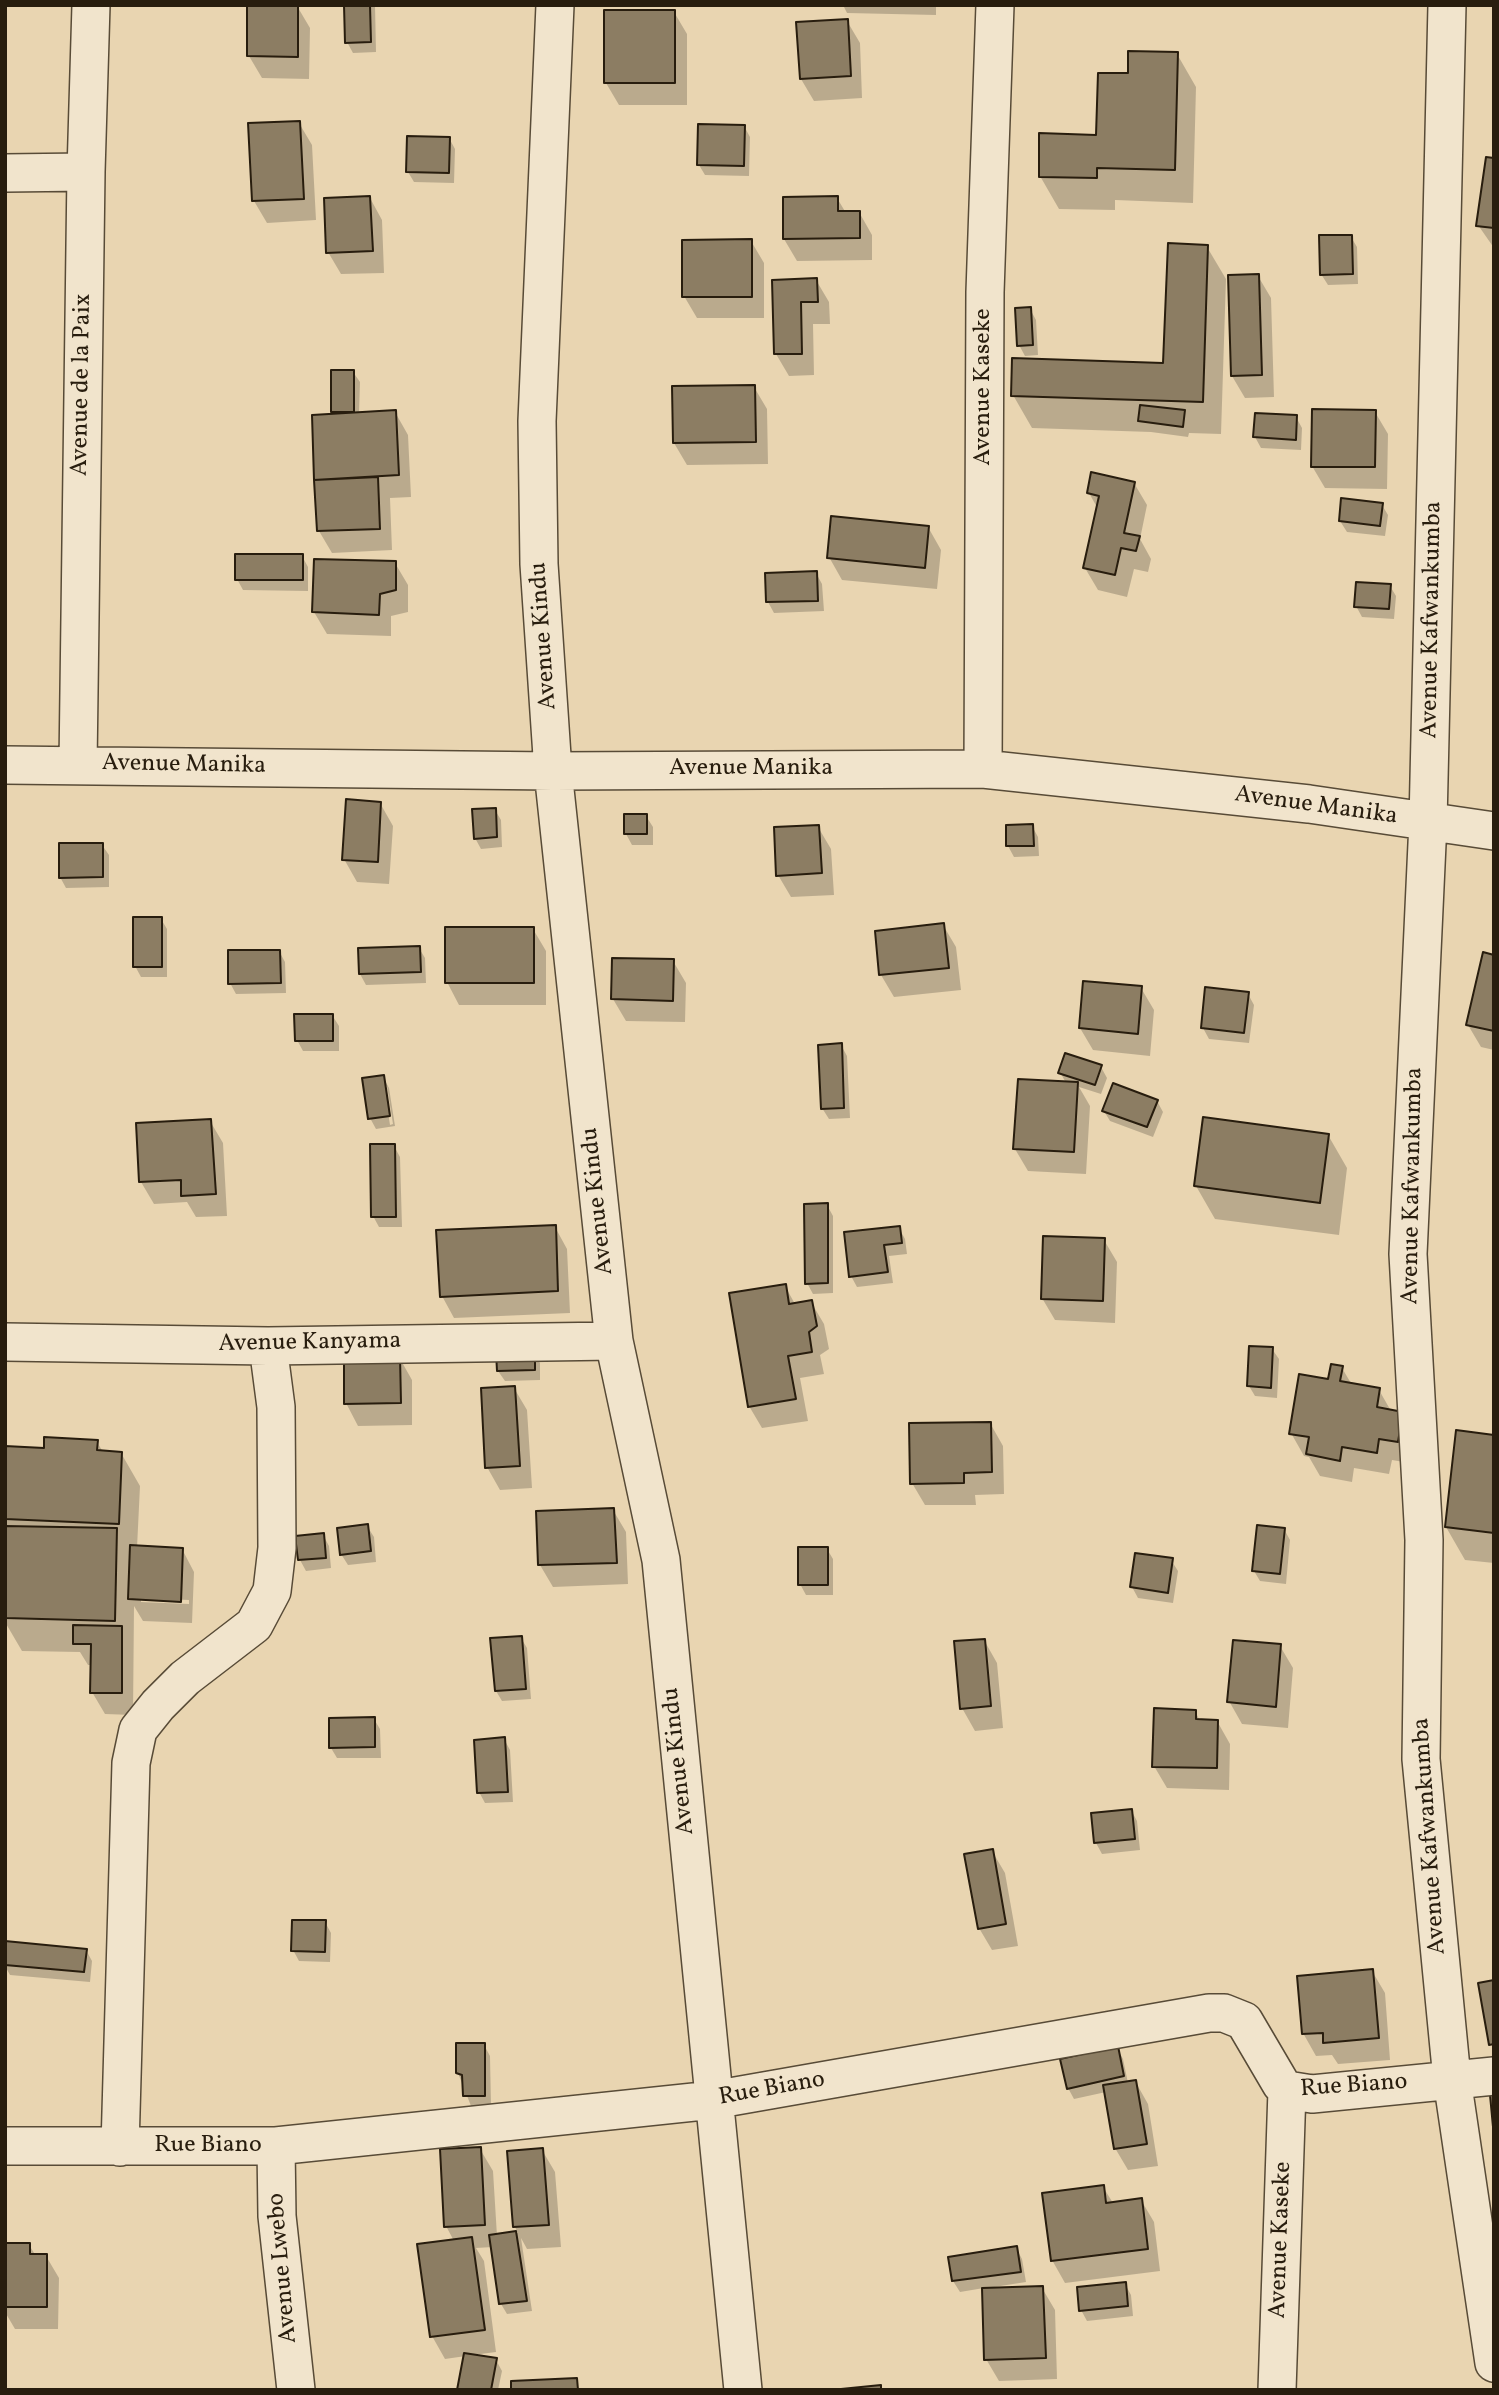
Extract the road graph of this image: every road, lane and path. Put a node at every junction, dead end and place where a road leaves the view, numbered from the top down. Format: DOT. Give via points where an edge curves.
graph roads {
  1 [pos="91,5"];
  2 [pos="555,5"];
  3 [pos="995,5"];
  4 [pos="1447,5"];
  5 [pos="86,172"];
  6 [pos="5,173"];
  7 [pos="5,765"];
  8 [pos="78,765"];
  9 [pos="983,769"];
  10 [pos="554,771"];
  11 [pos="1428,822"];
  12 [pos="1494,831"];
  13 [pos="614,1341"];
  14 [pos="5,1342"];
  15 [pos="268,1346"];
  16 [pos="1494,2076"];
  17 [pos="1452,2079"];
  18 [pos="1287,2090"];
  19 [pos="713,2100"];
  20 [pos="5,2146"];
  21 [pos="276,2146"];
  22 [pos="120,2147"];
  23 [pos="1494,2363"];
  24 [pos="296,2390"];
  25 [pos="743,2390"];
  26 [pos="1277,2390"];
  1 -- 5 [label="street, Avenue de la Paix"];
  2 -- 10 [label="street, Avenue Kindu" via="537,421 540,564"];
  3 -- 9 [label="street, Avenue Kaseke" via="985,292"];
  4 -- 11 [label="street, Avenue Kafwankumba"];
  5 -- 6 [label="street"];
  5 -- 8 [label="street, Avenue de la Paix"];
  7 -- 8 [label="street, Avenue Manika"];
  8 -- 10 [label="street, Avenue Manika"];
  9 -- 10 [label="street, Avenue Manika"];
  9 -- 11 [label="street, Avenue Manika"];
  10 -- 13 [label="street, Avenue Kindu"];
  11 -- 12 [label="street, Avenue Manika"];
  11 -- 17 [label="street, Avenue Kafwankumba" via="1408,1254 1423,1540 1421,1759"];
  13 -- 15 [label="street, Avenue Kanyama"];
  13 -- 19 [label="street, Avenue Kindu" via="661,1560"];
  14 -- 15 [label="street, Avenue Kanyama"];
  15 -- 22 [label="street" via="276,1407 277,1548 272,1591 254,1625 158,1705 138,1730 131,1763"];
  16 -- 17 [label="street, Rue Biano"];
  17 -- 18 [label="street, Rue Biano" via="1312,2094"];
  17 -- 23 [label="street, Avenue Kafwankumba"];
  18 -- 19 [label="street, Rue Biano" via="1244,2021 1209,2013"];
  18 -- 26 [label="street, Avenue Kaseke"];
  19 -- 21 [label="street, Rue Biano"];
  19 -- 25 [label="street, Avenue Kindu"];
  20 -- 22 [label="street, Rue Biano"];
  21 -- 22 [label="street, Rue Biano"];
  21 -- 24 [label="street, Avenue Lwebo" via="276,2216"];
}
